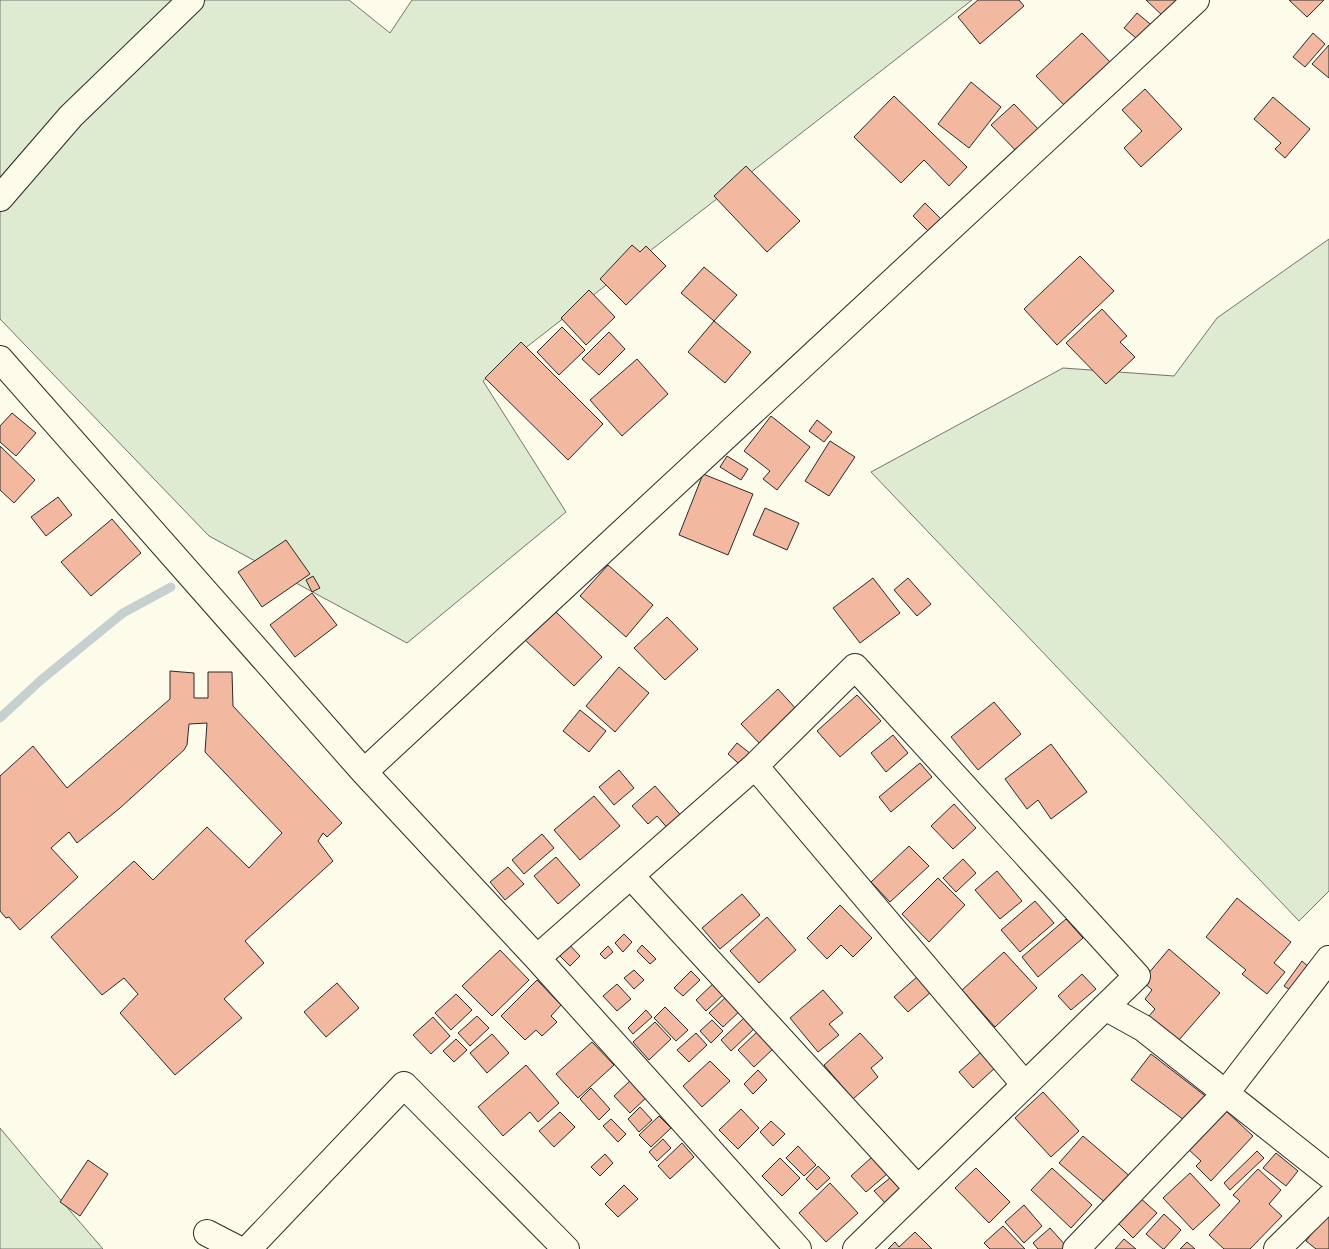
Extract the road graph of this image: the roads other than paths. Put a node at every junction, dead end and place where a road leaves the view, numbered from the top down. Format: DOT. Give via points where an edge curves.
graph roads {
  1 [pos="191,0"];
  2 [pos="1196,0"];
  3 [pos="0,198"];
  4 [pos="0,359"];
  5 [pos="755,766"];
  6 [pos="364,772"];
  7 [pos="631,876"];
  8 [pos="537,958"];
  9 [pos="1329,959"];
  10 [pos="1105,1007"];
  11 [pos="1025,1085"];
  12 [pos="1225,1094"];
  13 [pos="1329,1175"];
  14 [pos="918,1189"];
  15 [pos="1329,1198"];
  16 [pos="207,1233"];
  17 [pos="238,1249"];
  18 [pos="248,1249"];
  19 [pos="566,1249"];
  20 [pos="798,1249"];
  21 [pos="856,1249"];
  22 [pos="1076,1249"];
  23 [pos="1277,1249"];
  1 -- 3 [label="street" via="71,116"];
  2 -- 6 [label="street"];
  4 -- 6 [label="street"];
  5 -- 7 [label="street"];
  5 -- 10 [label="street" via="855,667 1137,976"];
  5 -- 11 [label="street"];
  6 -- 8 [label="street"];
  7 -- 8 [label="street"];
  7 -- 14 [label="street"];
  8 -- 20 [label="street"];
  9 -- 12 [label="street"];
  10 -- 11 [label="street"];
  10 -- 12 [label="street" via="1143,1028"];
  11 -- 14 [label="street"];
  12 -- 13 [label="street"];
  12 -- 22 [label="street"];
  14 -- 21 [label="street"];
  15 -- 23 [label="street"];
  16 -- 17 [label="street"];
  18 -- 19 [label="street" via="404,1085"];
}
